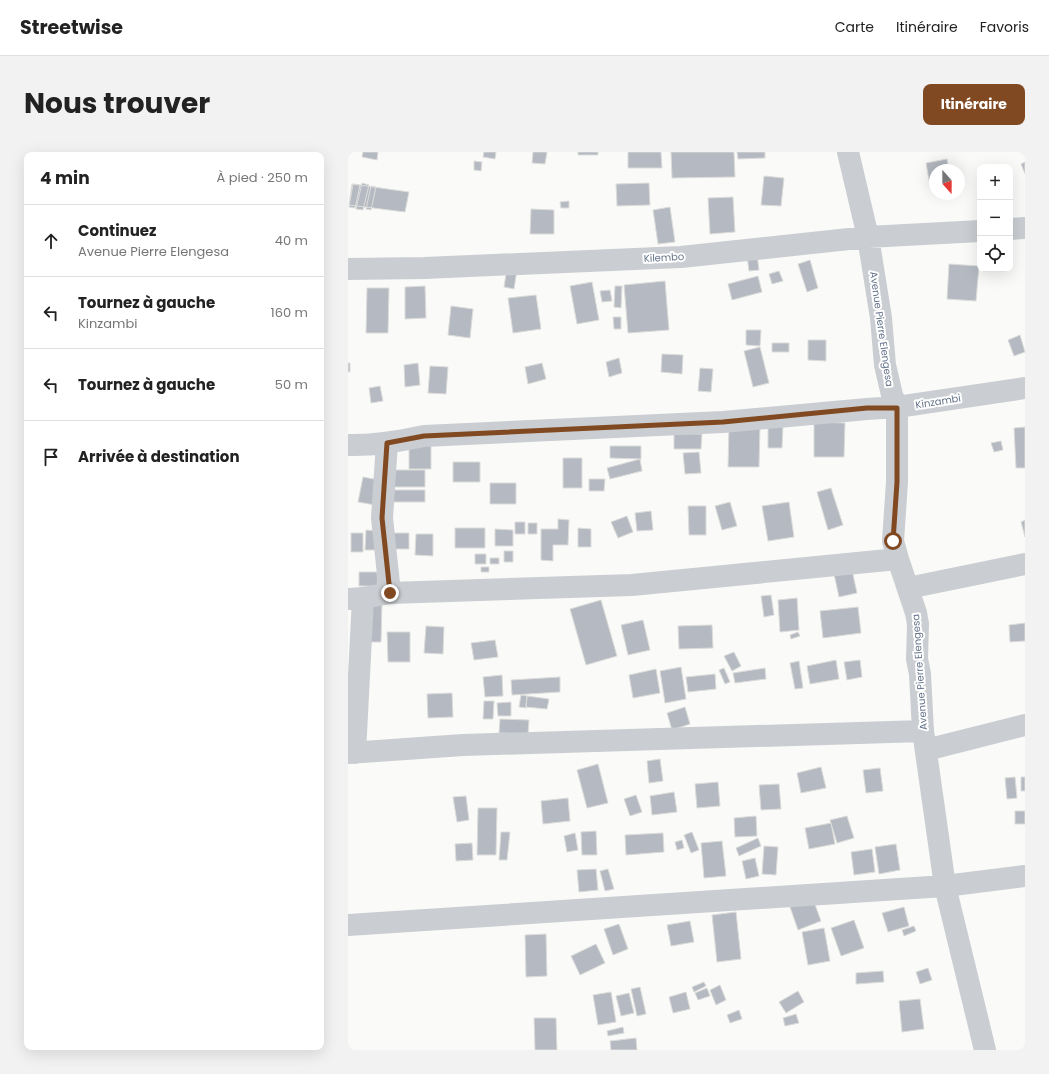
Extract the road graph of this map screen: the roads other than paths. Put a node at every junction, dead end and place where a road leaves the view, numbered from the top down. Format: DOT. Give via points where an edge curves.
graph roads {
  1 [pos="848,152"];
  2 [pos="1025,228"];
  3 [pos="1013,229"];
  4 [pos="977,231"];
  5 [pos="868,237"];
  6 [pos="348,269"];
  7 [pos="1025,388"];
  8 [pos="897,408"];
  9 [pos="387,443"];
  10 [pos="348,445"];
  11 [pos="898,559"];
  12 [pos="1025,564"];
  13 [pos="908,588"];
  14 [pos="390,593"];
  15 [pos="356,598"];
  16 [pos="1025,725"];
  17 [pos="924,740"];
  18 [pos="351,753"];
  19 [pos="1025,876"];
  20 [pos="945,886"];
  21 [pos="348,925"];
  22 [pos="985,1050"];
  1 -- 5 [label="street, Avenue Pierre Elengesa"];
  2 -- 3 [label="street"];
  4 -- 5 [label="street, Kilembo"];
  5 -- 6 [label="street, Kilembo" via="681,256"];
  5 -- 8 [label="street, Avenue Pierre Elengesa" via="881,318 885,365"];
  7 -- 8 [label="street, Kinzambi"];
  8 -- 9 [label="street, Kinzambi" via="867,408 723,422 424,436"];
  8 -- 11 [label="street, Avenue Pierre Elengesa" via="897,482 893,537"];
  9 -- 10 [label="street, Kinzambi"];
  9 -- 14 [label="street" via="382,518"];
  11 -- 13 [label="street, Avenue Pierre Elengesa"];
  11 -- 14 [label="street" via="632,585"];
  12 -- 13 [label="street"];
  13 -- 17 [label="street, Avenue Pierre Elengesa" via="918,624 917,660"];
  14 -- 15 [label="street"];
  15 -- 18 [label="street"];
  16 -- 17 [label="street"];
  17 -- 18 [label="street" via="463,745"];
  17 -- 20 [label="street, Avenue Pierre Elengesa"];
  19 -- 20 [label="street"];
  20 -- 21 [label="street"];
  20 -- 22 [label="street, Avenue Pierre Elengesa"];
}
